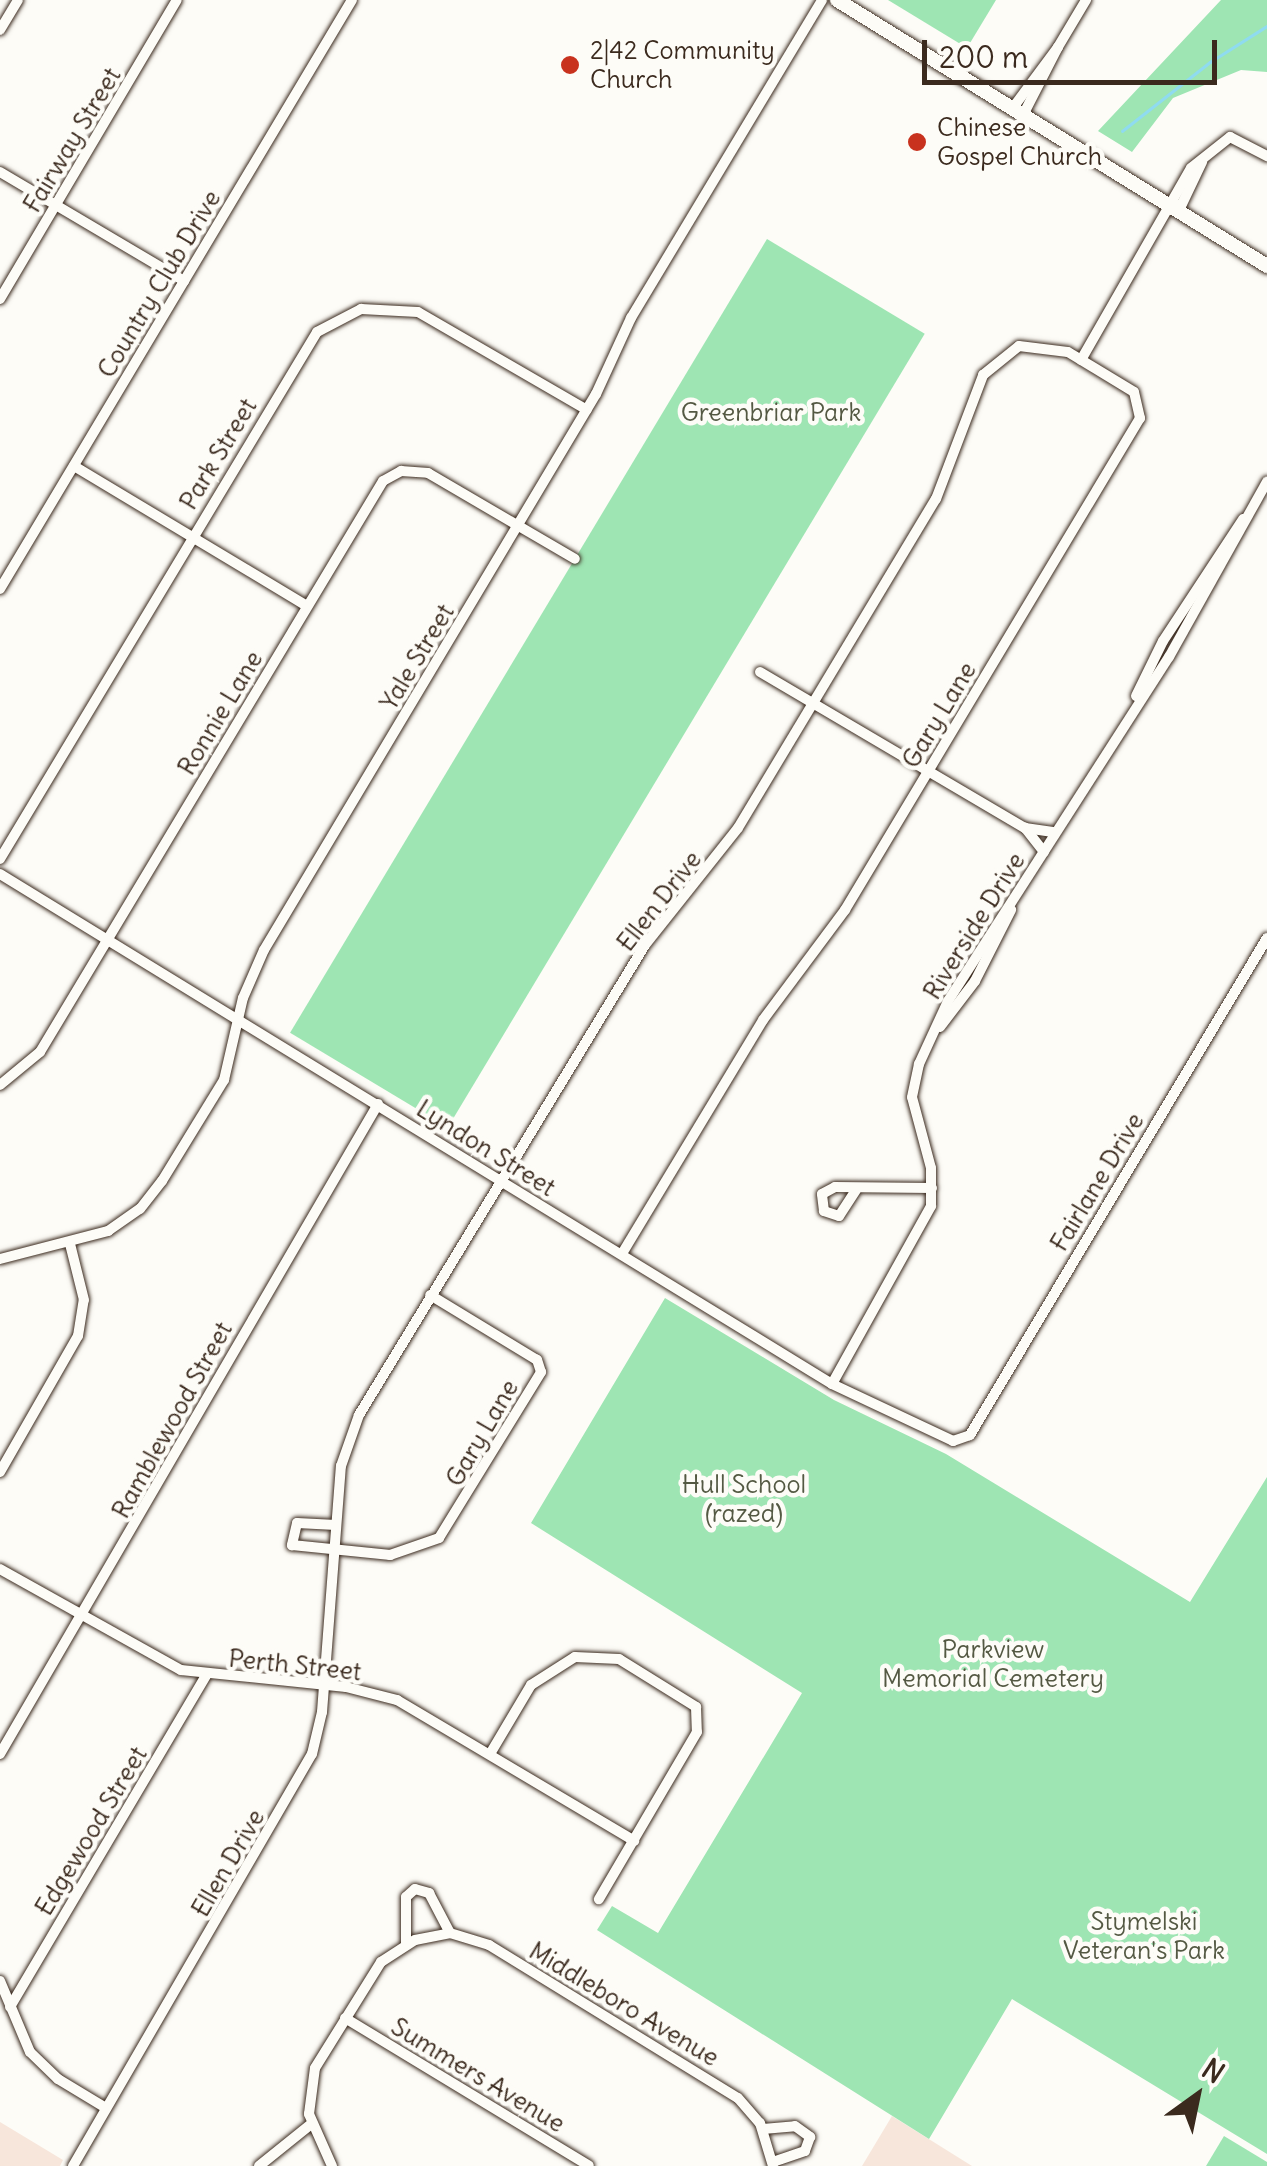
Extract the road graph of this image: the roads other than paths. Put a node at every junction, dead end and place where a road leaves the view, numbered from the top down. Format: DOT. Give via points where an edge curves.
graph roads {
  1 [pos="18,0"];
  2 [pos="177,0"];
  3 [pos="352,0"];
  4 [pos="822,0"];
  5 [pos="837,0"];
  6 [pos="1086,0"];
  7 [pos="0,30"];
  8 [pos="1018,112"];
  9 [pos="1267,156"];
  10 [pos="0,172"];
  11 [pos="57,204"];
  12 [pos="1171,207"];
  13 [pos="1267,266"];
  14 [pos="184,282"];
  15 [pos="0,300"];
  16 [pos="1081,360"];
  17 [pos="587,410"];
  18 [pos="74,466"];
  19 [pos="1267,482"];
  20 [pos="518,526"];
  21 [pos="192,537"];
  22 [pos="574,560"];
  23 [pos="0,590"];
  24 [pos="306,606"];
  25 [pos="760,672"];
  26 [pos="813,702"];
  27 [pos="928,773"];
  28 [pos="1025,828"];
  29 [pos="1055,832"];
  30 [pos="1044,852"];
  31 [pos="0,859"];
  32 [pos="0,874"];
  33 [pos="1267,938"];
  34 [pos="108,940"];
  35 [pos="237,1018"];
  36 [pos="0,1085"];
  37 [pos="378,1104"];
  38 [pos="500,1180"];
  39 [pos="932,1188"];
  40 [pos="856,1190"];
  41 [pos="70,1244"];
  42 [pos="622,1254"];
  43 [pos="0,1259"];
  44 [pos="430,1295"];
  45 [pos="832,1384"];
  46 [pos="958,1441"];
  47 [pos="0,1472"];
  48 [pos="336,1525"];
  49 [pos="334,1552"];
  50 [pos="0,1569"];
  51 [pos="80,1617"];
  52 [pos="206,1676"];
  53 [pos="324,1685"];
  54 [pos="0,1754"];
  55 [pos="490,1754"];
  56 [pos="634,1841"];
  57 [pos="599,1899"];
  58 [pos="450,1934"];
  59 [pos="406,1944"];
  60 [pos="0,1981"];
  61 [pos="10,2007"];
  62 [pos="345,2018"];
  63 [pos="106,2108"];
  64 [pos="310,2125"];
  65 [pos="763,2129"];
  66 [pos="773,2164"];
  67 [pos="73,2166"];
  68 [pos="259,2166"];
  69 [pos="332,2166"];
  70 [pos="589,2166"];
  1 -- 7 [label="street"];
  2 -- 11 [label="street, Fairway Street"];
  3 -- 14 [label="street, Country Club Drive"];
  4 -- 17 [label="street, Yale Street" via="632,318"];
  5 -- 8 [label="main road"];
  6 -- 8 [label="street"];
  8 -- 12 [label="main road"];
  9 -- 12 [label="street" via="1230,137 1202,162 1182,204"];
  10 -- 11 [label="street"];
  11 -- 14 [label="street"];
  11 -- 15 [label="street, Fairway Street"];
  12 -- 13 [label="main road"];
  12 -- 16 [label="street"];
  14 -- 18 [label="street, Country Club Drive"];
  16 -- 26 [label="street, Ellen Drive" via="1035,344 1006,352 989,367 968,404 936,499"];
  16 -- 27 [label="street, Gary Lane" via="1134,392 1140,418"];
  17 -- 20 [label="street, Yale Street"];
  17 -- 21 [label="street, Park Street" via="431,318 390,306 351,312 307,342"];
  18 -- 21 [label="street"];
  18 -- 23 [label="street, Country Club Drive"];
  19 -- 29 [label="street, Riverside Drive" via="1213,585"];
  20 -- 22 [label="street, Ronnie Lane"];
  20 -- 24 [label="street, Ronnie Lane" via="434,476 401,471 377,488"];
  20 -- 35 [label="street, Yale Street" via="264,950"];
  21 -- 24 [label="street"];
  21 -- 31 [label="street, Park Street"];
  24 -- 34 [label="street, Ronnie Lane"];
  25 -- 26 [label="street"];
  26 -- 27 [label="street"];
  26 -- 38 [label="street, Ellen Drive" via="724,850 645,945"];
  27 -- 28 [label="street"];
  27 -- 42 [label="street, Gary Lane" via="846,910 763,1020"];
  28 -- 29 [label="street"];
  28 -- 30 [label="street"];
  29 -- 30 [label="street, Riverside Drive"];
  30 -- 39 [label="street, Riverside Drive" via="1014,904 988,932 936,1031 912,1097"];
  32 -- 34 [label="street, Lyndon Street"];
  33 -- 46 [label="street, Fairlane Drive" via="970,1435"];
  34 -- 35 [label="street, Lyndon Street"];
  34 -- 36 [label="street, Ronnie Lane" via="34,1060"];
  35 -- 37 [label="street, Lyndon Street"];
  35 -- 41 [label="street, Yale Street" via="224,1080 155,1191 118,1225"];
  37 -- 38 [label="street, Lyndon Street"];
  37 -- 51 [label="street, Ramblewood Street"];
  38 -- 42 [label="street, Lyndon Street"];
  38 -- 44 [label="street, Ellen Drive"];
  39 -- 40 [label="street" via="887,1183"];
  39 -- 45 [label="street, Riverside Drive" via="922,1232"];
  41 -- 43 [label="street, Yale Street"];
  41 -- 47 [label="street" via="84,1300 78,1336"];
  42 -- 45 [label="street, Lyndon Street"];
  44 -- 48 [label="street, Ellen Drive" via="350,1434"];
  44 -- 49 [label="street, Gary Lane" via="537,1360 541,1372 439,1538 402,1554"];
  45 -- 46 [label="street, Lyndon Street"];
  48 -- 49 [label="street, Ellen Drive"];
  48 -- 49 [label="street" via="297,1523 292,1545"];
  49 -- 53 [label="street, Ellen Drive"];
  50 -- 51 [label="street, Perth Street"];
  51 -- 52 [label="street, Perth Street" via="154,1659"];
  51 -- 54 [label="street, Ramblewood Street"];
  52 -- 53 [label="street, Perth Street"];
  52 -- 61 [label="street, Edgewood Street"];
  53 -- 55 [label="street, Perth Street" via="397,1700"];
  53 -- 63 [label="street, Ellen Drive" via="302,1776"];
  55 -- 56 [label="street, Perth Street"];
  55 -- 56 [label="street" via="532,1685 555,1664 598,1654 638,1668 692,1703 700,1722"];
  56 -- 57 [label="street"];
  58 -- 59 [label="street, Middleboro Avenue"];
  58 -- 59 [label="street" via="422,1890 406,1897"];
  58 -- 65 [label="street, Middleboro Avenue" via="489,1945 724,2088"];
  59 -- 62 [label="street" via="377,1967"];
  60 -- 61 [label="street"];
  61 -- 63 [label="street" via="40,2064"];
  62 -- 64 [label="street" via="312,2077"];
  62 -- 70 [label="street, Summers Avenue"];
  63 -- 67 [label="street, Ellen Drive"];
  64 -- 68 [label="street"];
  64 -- 69 [label="street"];
  65 -- 66 [label="street, Middleboro Avenue"];
  65 -- 66 [label="street" via="802,2127 810,2137 808,2148"];
}
